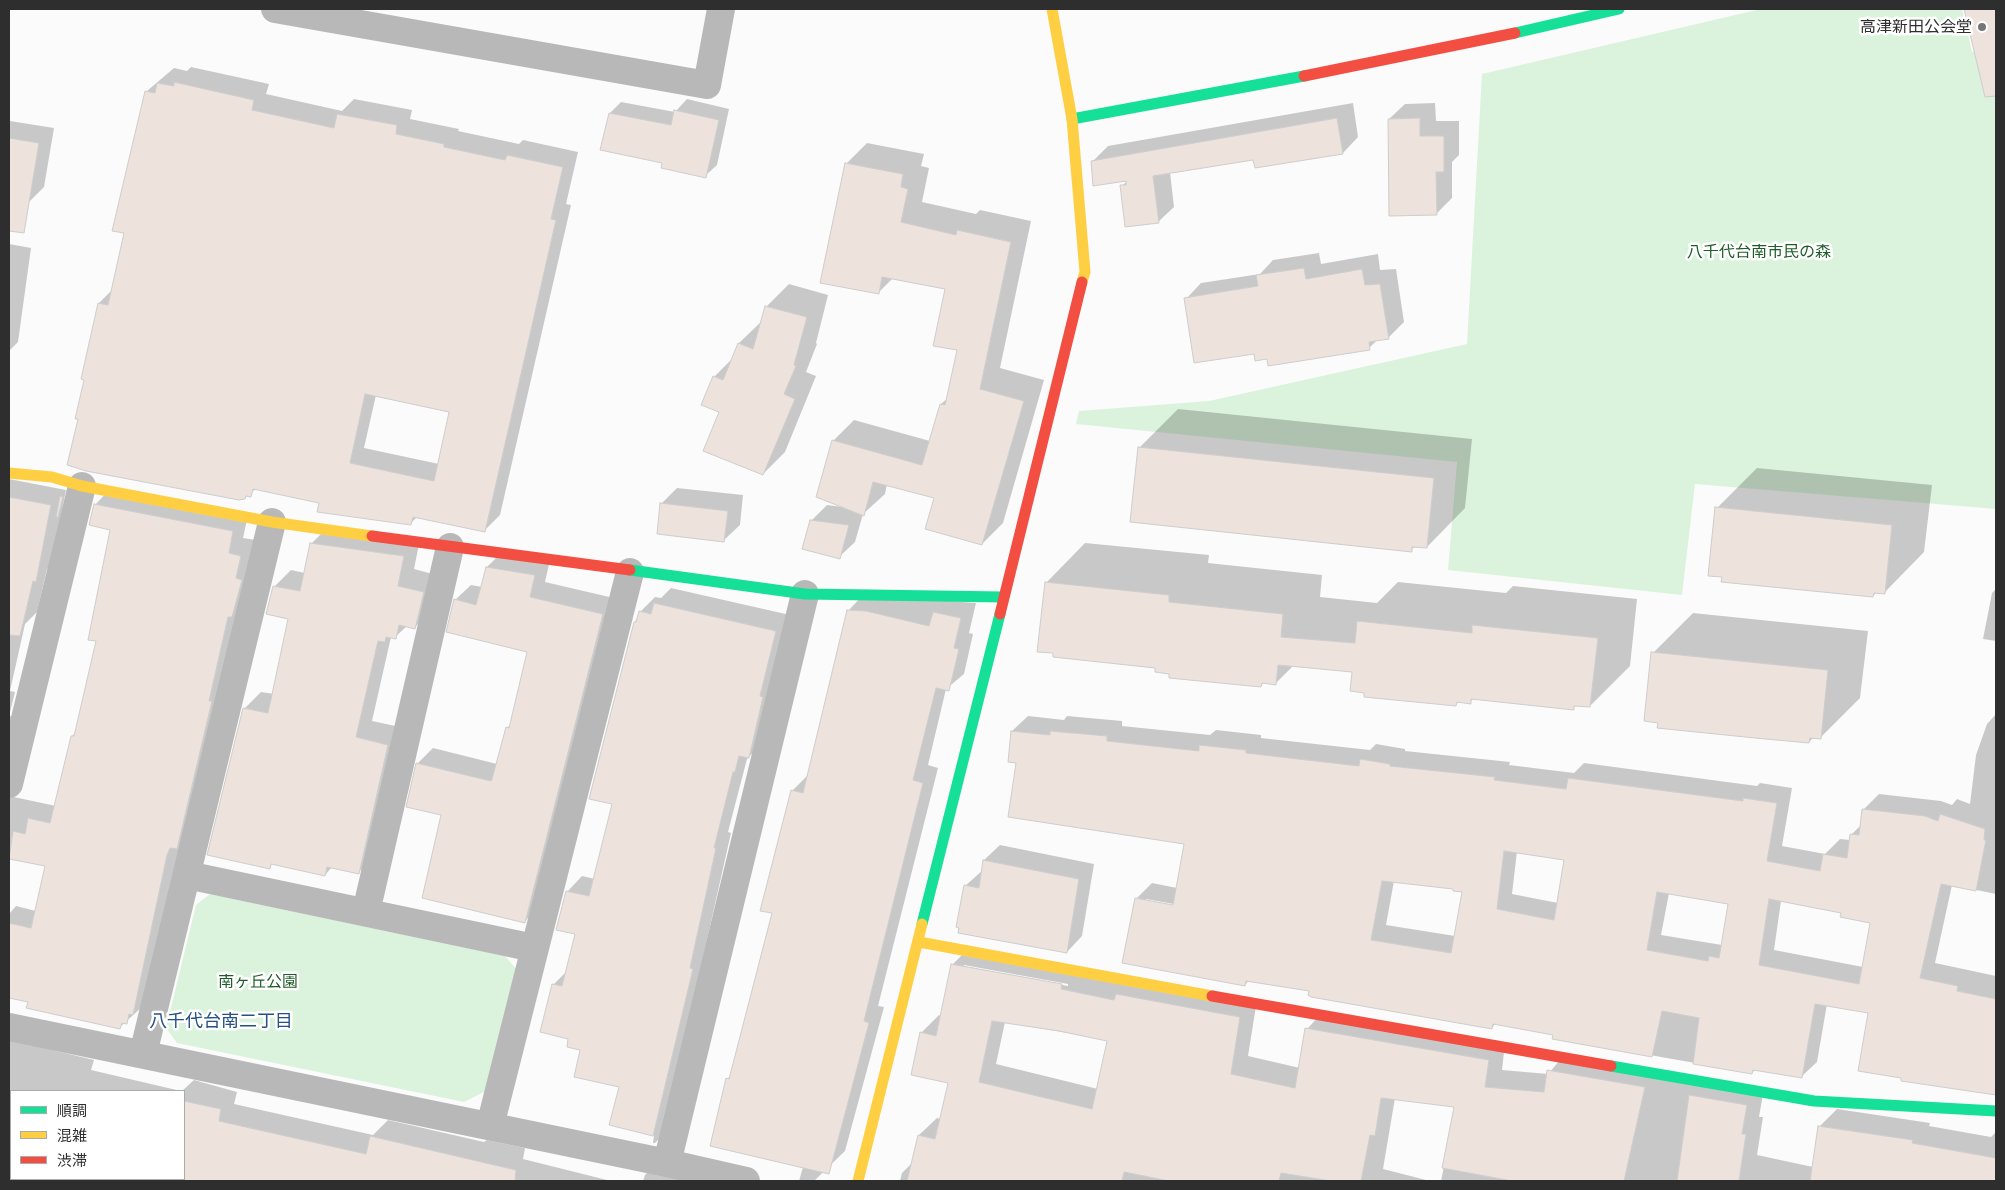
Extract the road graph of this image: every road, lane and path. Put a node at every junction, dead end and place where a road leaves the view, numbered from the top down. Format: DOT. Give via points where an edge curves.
graph roads {
  1 [pos="275,9"];
  2 [pos="721,9"];
  3 [pos="1052,9"];
  4 [pos="1619,9"];
  5 [pos="1072,119"];
  6 [pos="9,473"];
  7 [pos="82,486"];
  8 [pos="272,522"];
  9 [pos="450,547"];
  10 [pos="630,572"];
  11 [pos="805,594"];
  12 [pos="1003,597"];
  13 [pos="9,784"];
  14 [pos="187,875"];
  15 [pos="366,912"];
  16 [pos="918,942"];
  17 [pos="534,948"];
  18 [pos="9,1027"];
  19 [pos="144,1054"];
  20 [pos="1996,1111"];
  21 [pos="490,1126"];
  22 [pos="667,1163"];
  23 [pos="746,1181"];
  24 [pos="858,1181"];
  1 -- 2 [label="street" via="706,84"];
  3 -- 5 [label="street"];
  4 -- 5 [label="street" via="1344,69"];
  5 -- 12 [label="street" via="1085,272"];
  6 -- 7 [label="street" via="52,477"];
  7 -- 8 [label="street"];
  7 -- 13 [label="street"];
  8 -- 9 [label="street"];
  8 -- 14 [label="street"];
  9 -- 10 [label="street"];
  9 -- 15 [label="street"];
  10 -- 11 [label="street"];
  10 -- 17 [label="street"];
  11 -- 12 [label="street"];
  11 -- 22 [label="street"];
  12 -- 16 [label="street"];
  14 -- 15 [label="street"];
  14 -- 19 [label="street"];
  15 -- 17 [label="street"];
  16 -- 20 [label="street" via="1814,1101"];
  16 -- 24 [label="street"];
  17 -- 21 [label="street"];
  18 -- 19 [label="street"];
  19 -- 21 [label="street"];
  21 -- 22 [label="street"];
  22 -- 23 [label="street"];
}
